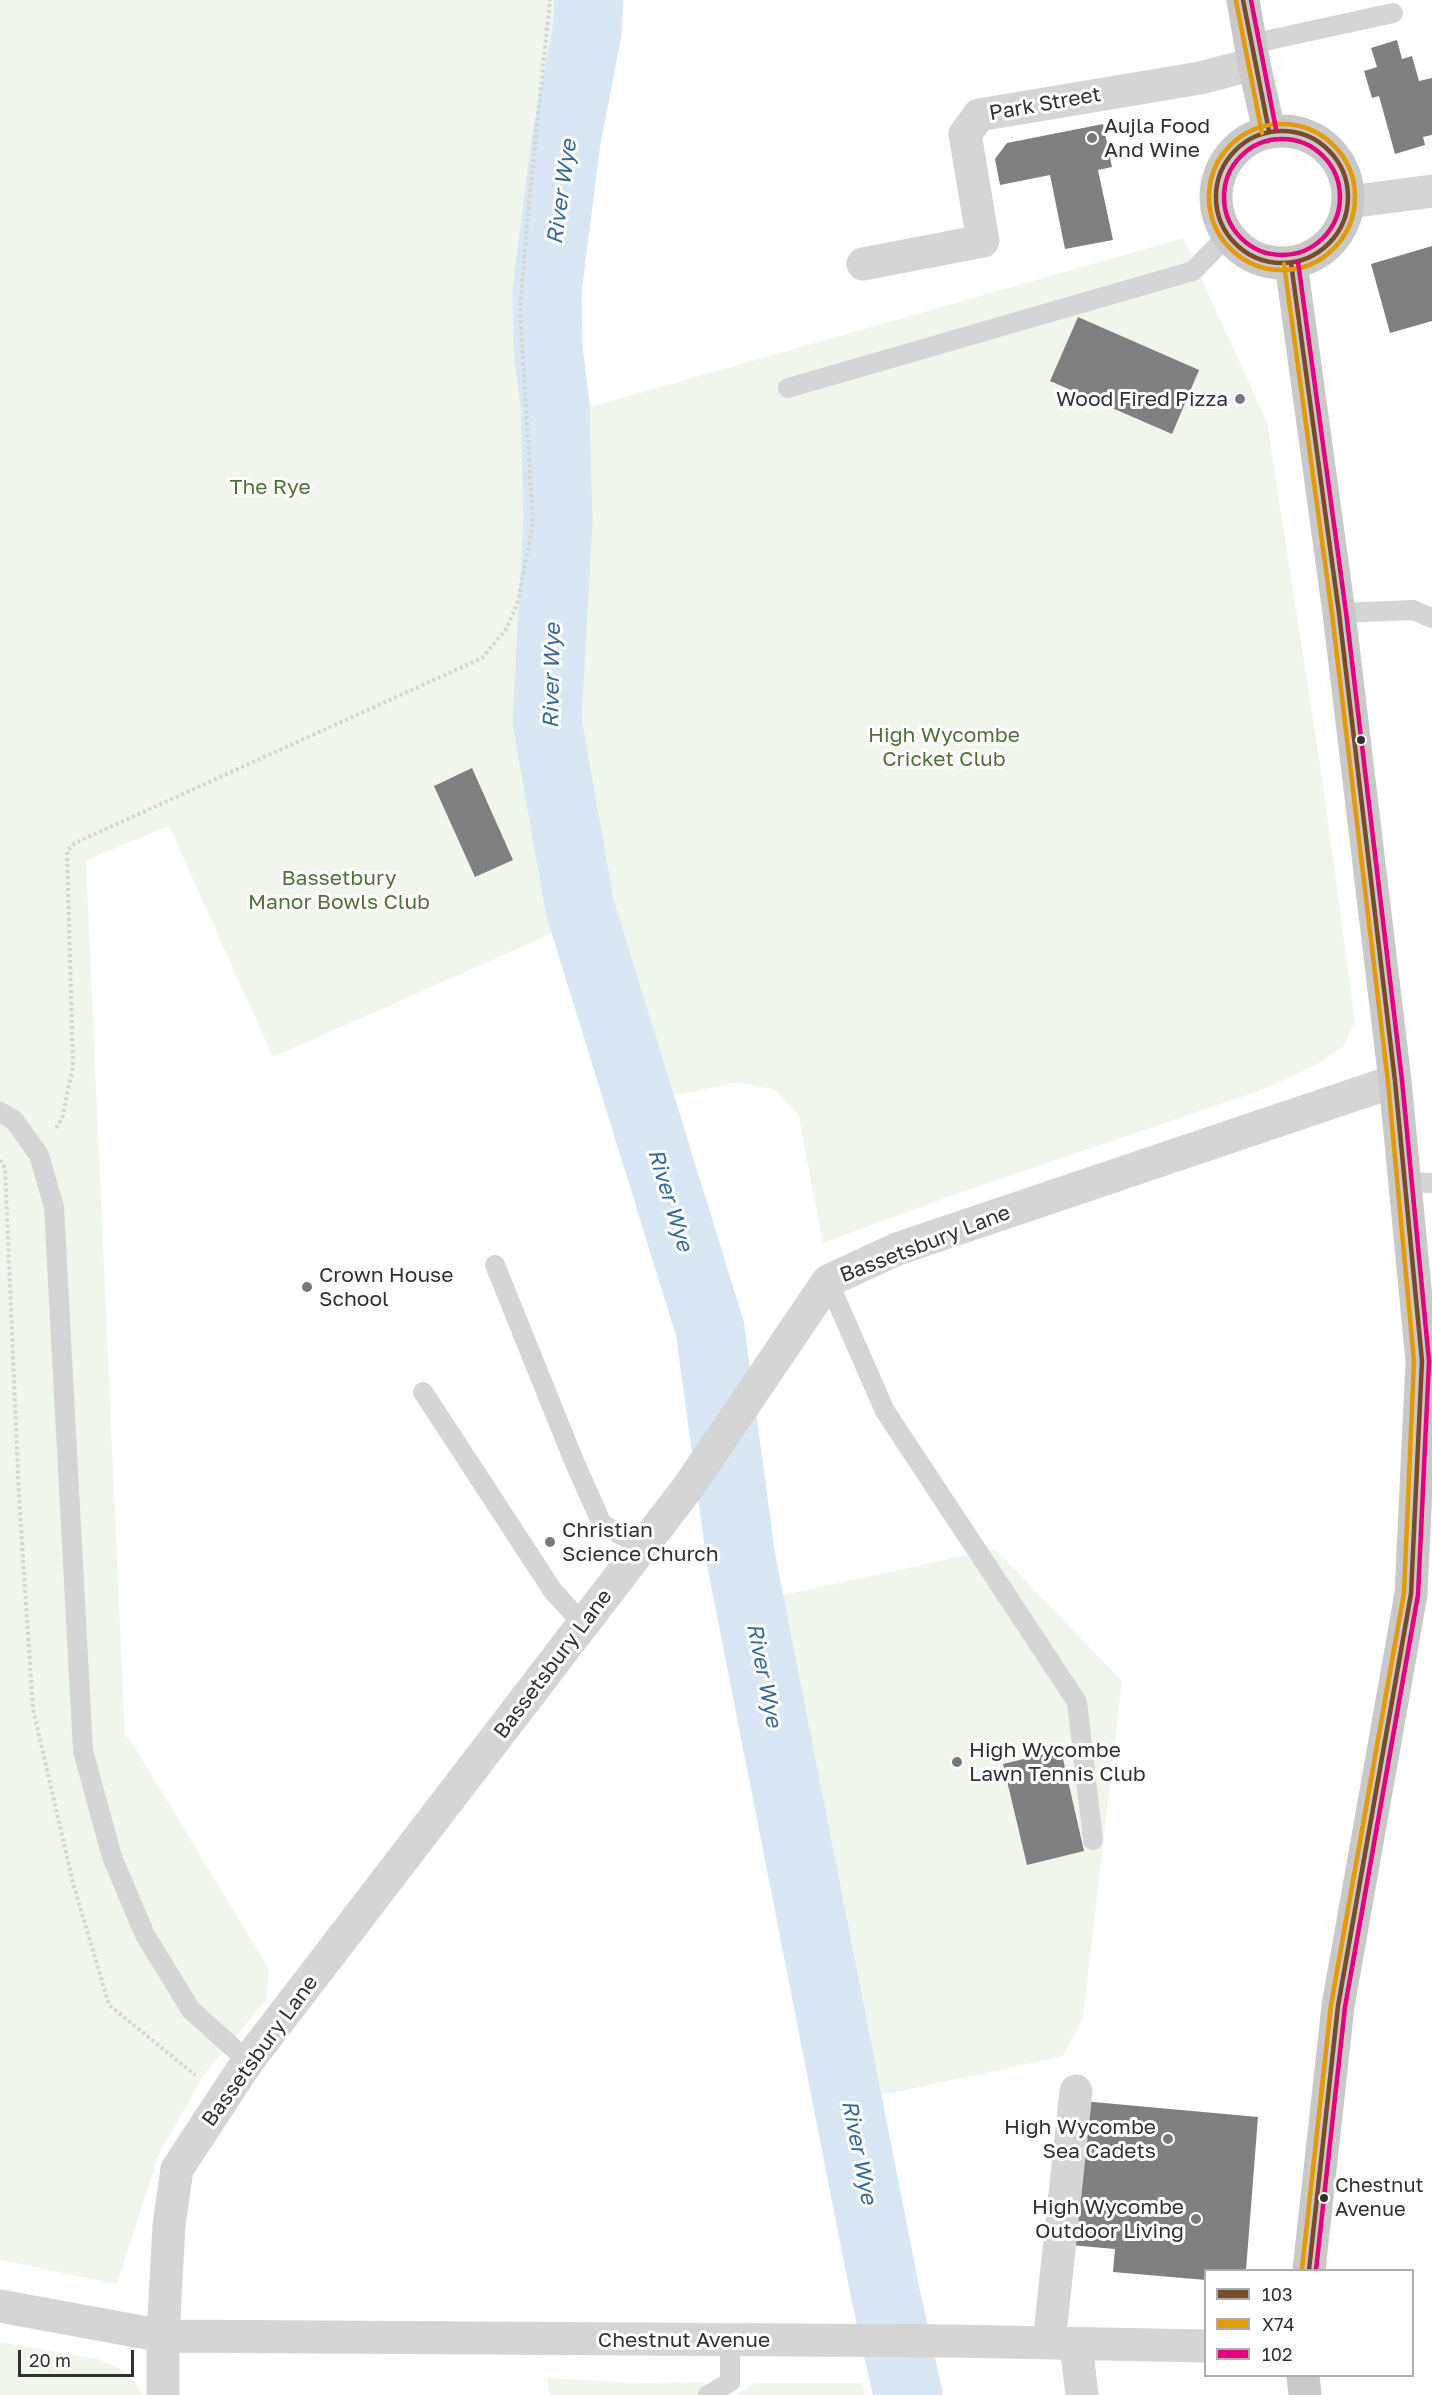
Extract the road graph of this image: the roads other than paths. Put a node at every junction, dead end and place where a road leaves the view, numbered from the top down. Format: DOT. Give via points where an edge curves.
graph roads {
  1 [pos="1243,0"];
  2 [pos="1392,13"];
  3 [pos="1252,54"];
  4 [pos="1269,131"];
  5 [pos="1432,191"];
  6 [pos="1349,202"];
  7 [pos="1228,235"];
  8 [pos="1291,263"];
  9 [pos="863,264"];
  10 [pos="788,388"];
  11 [pos="1340,613"];
  12 [pos="1432,618"];
  13 [pos="1395,1081"];
  14 [pos="0,1112"];
  15 [pos="1418,1182"];
  16 [pos="495,1264"];
  17 [pos="828,1281"];
  18 [pos="423,1392"];
  19 [pos="1426,1404"];
  20 [pos="1423,1541"];
  21 [pos="643,1547"];
  22 [pos="584,1624"];
  23 [pos="1093,1840"];
  24 [pos="248,2061"];
  25 [pos="1076,2091"];
  26 [pos="1309,2269"];
  27 [pos="0,2306"];
  28 [pos="163,2336"];
  29 [pos="730,2341"];
  30 [pos="1062,2344"];
  31 [pos="1204,2346"];
  32 [pos="1304,2377"];
  33 [pos="163,2395"];
  34 [pos="708,2395"];
  35 [pos="1082,2395"];
  36 [pos="1305,2395"];
  1 -- 3 [label="main road"];
  2 -- 3 [label="lane"];
  3 -- 4 [label="main road"];
  3 -- 9 [label="street, Park Street" via="1200,78 979,115 964,134 983,241"];
  4 -- 6 [label="main road" via="1292,131 1313,138 1332,152 1348,183"];
  4 -- 7 [label="main road" via="1248,139 1231,154 1221,172 1216,195 1218,214"];
  5 -- 6 [label="street"];
  6 -- 8 [label="main road" via="1343,224 1330,243 1312,257"];
  7 -- 8 [label="main road" via="1255,257"];
  7 -- 10 [label="lane" via="1193,271"];
  8 -- 11 [label="main road"];
  11 -- 12 [label="lane" via="1413,610"];
  11 -- 13 [label="main road"];
  13 -- 15 [label="main road"];
  13 -- 17 [label="street, Bassetsbury Lane" via="897,1250"];
  14 -- 24 [label="lane" via="14,1120 39,1155 54,1207 83,1751 112,1857 145,1935 191,2010"];
  15 -- 19 [label="main road"];
  16 -- 21 [label="lane" via="602,1524"];
  17 -- 21 [label="street, Bassetsbury Lane"];
  17 -- 23 [label="lane" via="885,1411 1077,1702"];
  18 -- 22 [label="lane" via="553,1591"];
  19 -- 20 [label="main road"];
  20 -- 26 [label="main road" via="1338,2006"];
  21 -- 22 [label="street, Bassetsbury Lane"];
  22 -- 24 [label="street, Bassetsbury Lane"];
  24 -- 28 [label="street, Bassetsbury Lane" via="177,2169 169,2225"];
  25 -- 30 [label="street"];
  27 -- 28 [label="street, Chestnut Avenue"];
  28 -- 29 [label="street, Chestnut Avenue"];
  28 -- 33 [label="street, Bassetsbury Lane"];
  29 -- 30 [label="street, Chestnut Avenue"];
  29 -- 34 [label="lane" via="730,2382"];
  30 -- 31 [label="street, Chestnut Avenue"];
  30 -- 35 [label="street"];
  32 -- 36 [label="main road"];
}
